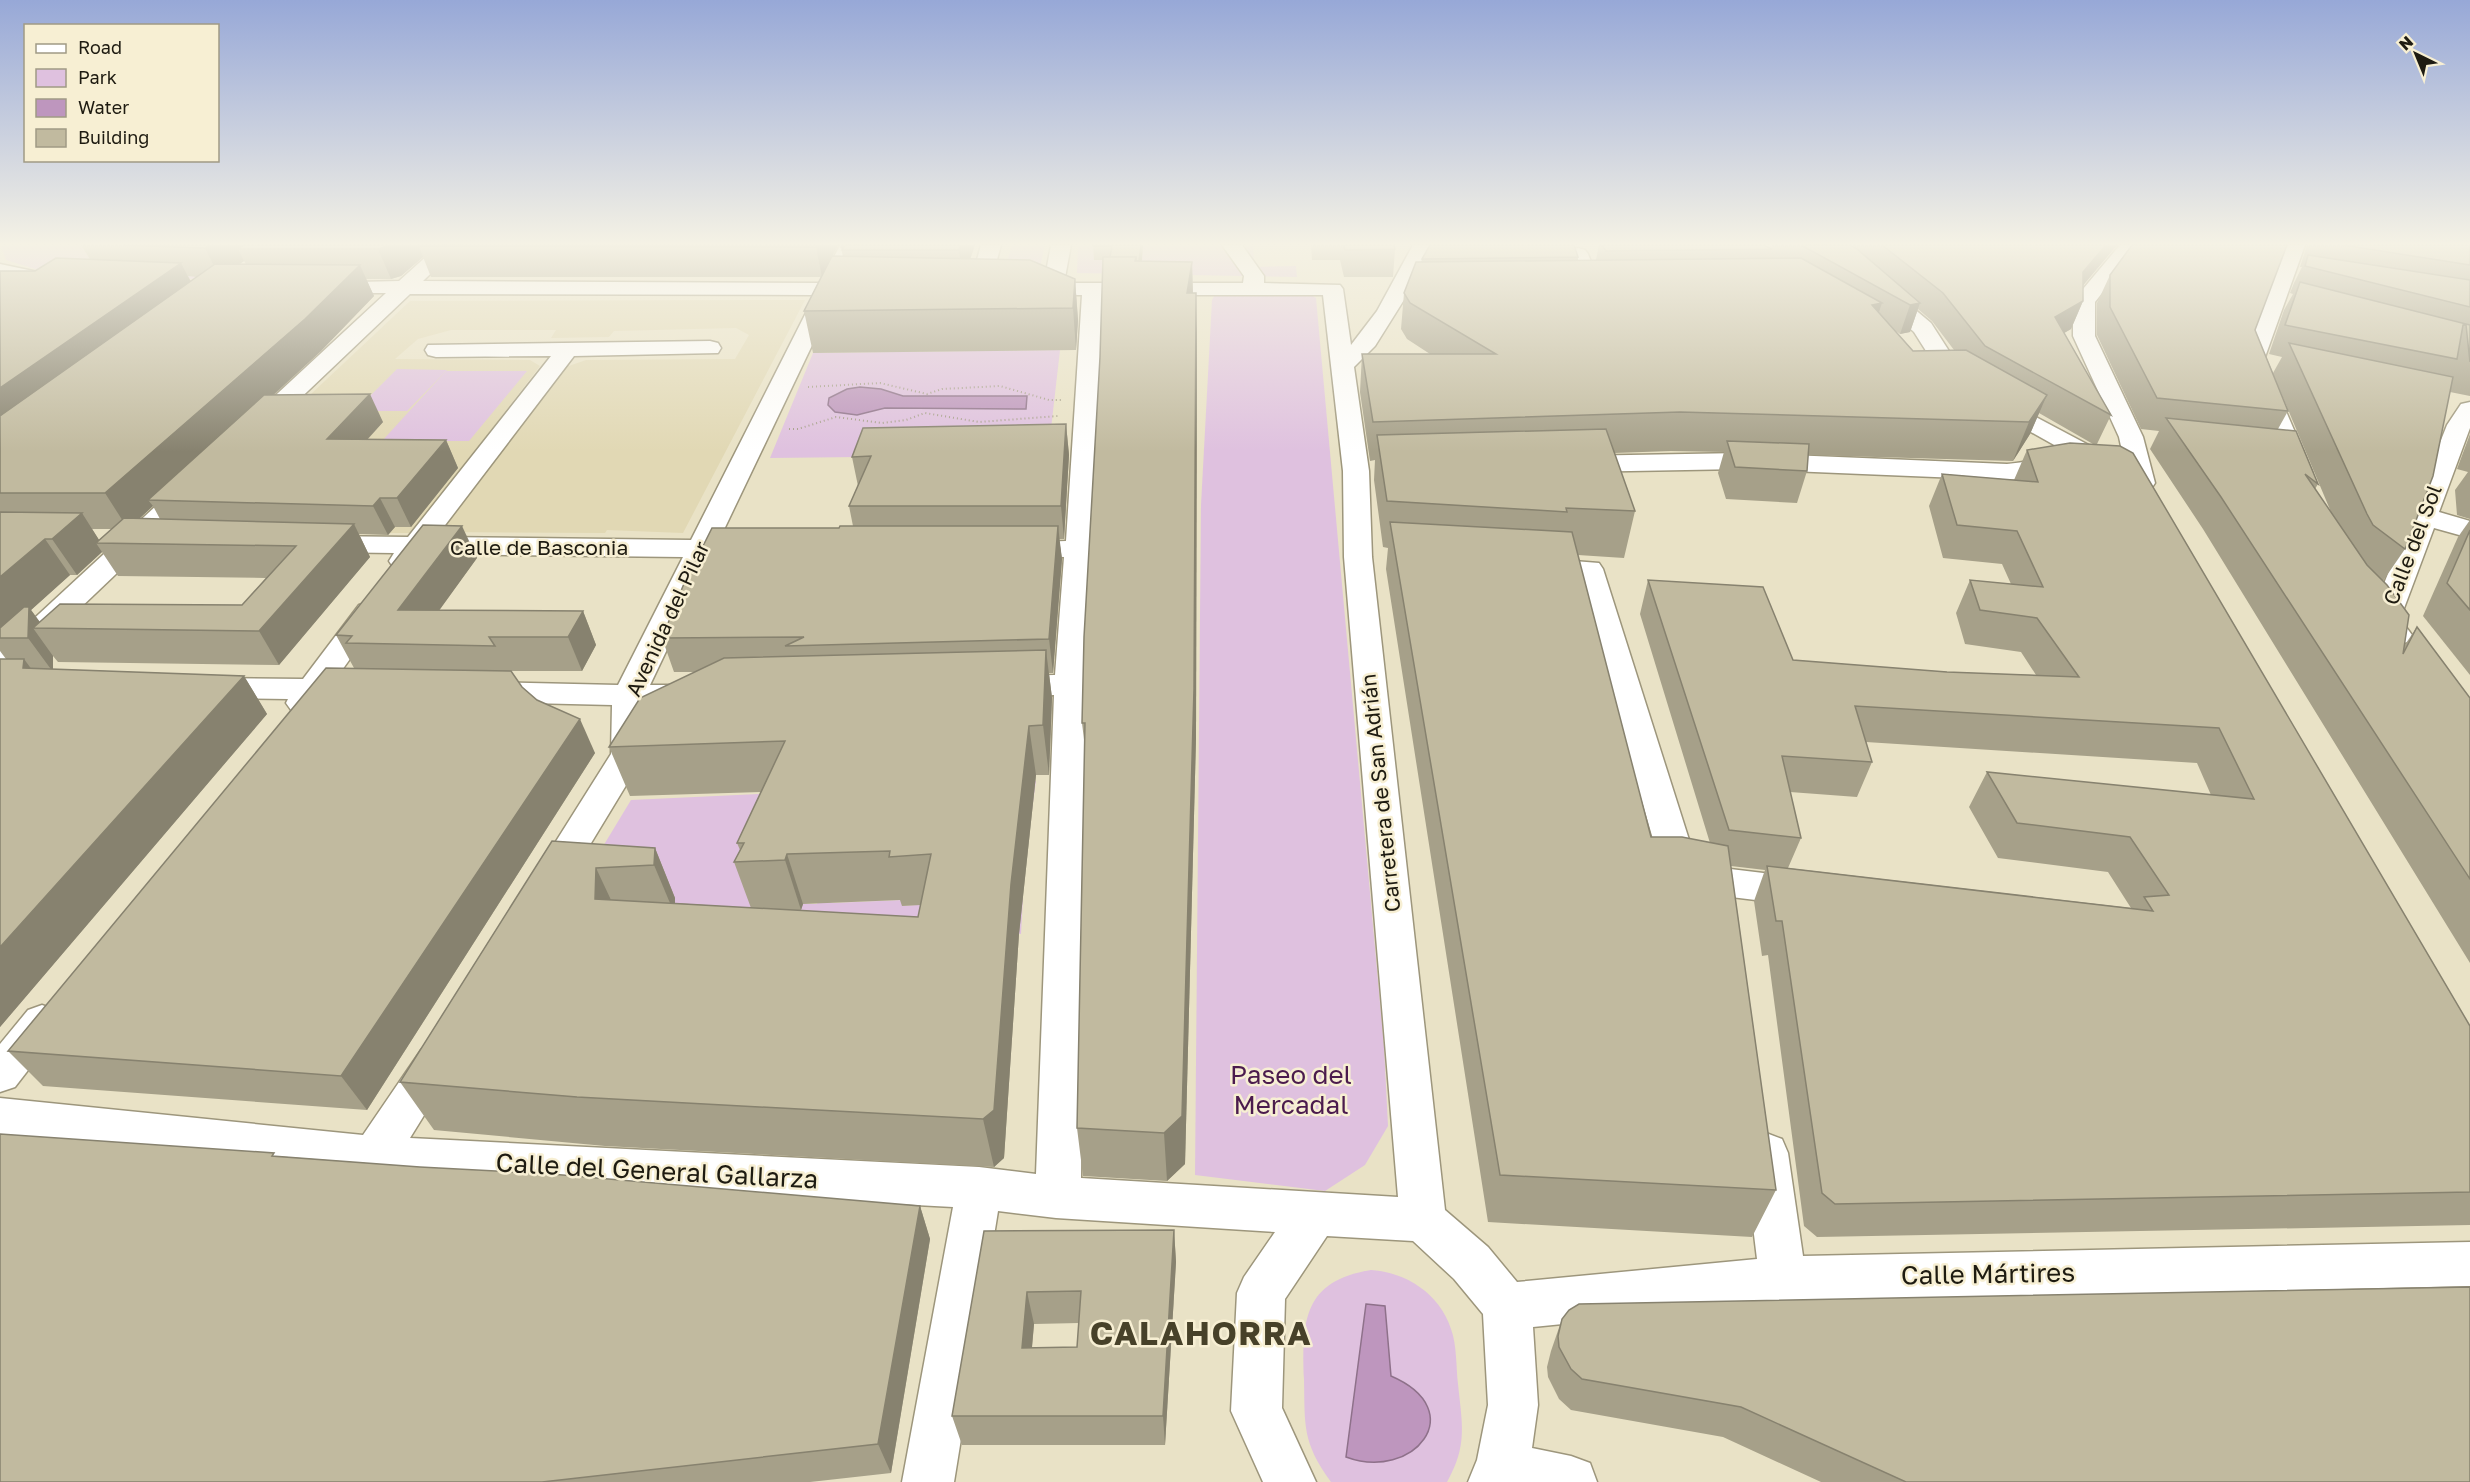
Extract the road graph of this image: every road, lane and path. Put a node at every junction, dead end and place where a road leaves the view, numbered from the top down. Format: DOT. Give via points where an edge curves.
graph roads {
  1 [pos="378,314"];
  2 [pos="814,314"];
  3 [pos="1093,314"];
  4 [pos="1336,314"];
  5 [pos="1384,314"];
  6 [pos="1907,314"];
  7 [pos="2084,314"];
  8 [pos="2281,314"];
  9 [pos="710,348"];
  10 [pos="568,349"];
  11 [pos="436,350"];
  12 [pos="1916,356"];
  13 [pos="1341,366"];
  14 [pos="1955,379"];
  15 [pos="778,388"];
  16 [pos="1088,408"];
  17 [pos="2463,413"];
  18 [pos="759,428"];
  19 [pos="2131,437"];
  20 [pos="2160,439"];
  21 [pos="241,441"];
  22 [pos="2264,451"];
  23 [pos="2293,454"];
  24 [pos="2089,455"];
  25 [pos="1554,465"];
  26 [pos="215,466"];
  27 [pos="2309,499"];
  28 [pos="2424,516"];
  29 [pos="2470,530"];
  30 [pos="102,539"];
  31 [pos="136,539"];
  32 [pos="171,540"];
  33 [pos="298,544"];
  34 [pos="413,547"];
  35 [pos="700,549"];
  36 [pos="771,549"];
  37 [pos="995,549"];
  38 [pos="1077,549"];
  39 [pos="1508,565"];
  40 [pos="2364,598"];
  41 [pos="2385,620"];
  42 [pos="2412,655"];
  43 [pos="8,679"];
  44 [pos="1070,685"];
  45 [pos="174,687"];
  46 [pos="974,687"];
  47 [pos="313,690"];
  48 [pos="382,691"];
  49 [pos="451,692"];
  50 [pos="712,695"];
  51 [pos="628,697"];
  52 [pos="283,727"];
  53 [pos="1838,896"];
  54 [pos="534,904"];
  55 [pos="60,1001"];
  56 [pos="454,1034"];
  57 [pos="0,1074"];
  58 [pos="1761,1116"];
  59 [pos="0,1118"];
  60 [pos="374,1156"];
  61 [pos="979,1188"];
  62 [pos="1056,1197"];
  63 [pos="1315,1214"];
  64 [pos="1423,1220"];
  65 [pos="2470,1264"];
  66 [pos="1783,1279"];
  67 [pos="1507,1306"];
  68 [pos="1498,1475"];
  69 [pos="928,1482"];
  70 [pos="1290,1482"];
  71 [pos="1571,1482"];
  1 -- 21 [label="street"];
  2 -- 15 [label="street, Avenida del Pilar"];
  3 -- 16 [label="street"];
  4 -- 13 [label="street, Carretera de San Adrián"];
  5 -- 13 [label="street" via="1359,353"];
  6 -- 14 [label="street" via="1923,328"];
  7 -- 19 [label="street" via="2084,336"];
  8 -- 23 [label="street" via="2265,362"];
  9 -- 10 [label="street"];
  10 -- 11 [label="street"];
  10 -- 34 [label="street"];
  12 -- 14 [label="street"];
  13 -- 64 [label="street, Carretera de San Adrián" via="1367,471 1369,558"];
  14 -- 24 [label="street"];
  15 -- 16 [label="path" via="880,383 927,393 1000,386"];
  15 -- 18 [label="street, Avenida del Pilar"];
  16 -- 18 [label="path" via="1011,422 979,423 925,413 882,423 836,417 798,429"];
  16 -- 38 [label="street"];
  17 -- 28 [label="street, Calle del Sol" via="2450,478"];
  18 -- 35 [label="street, Avenida del Pilar"];
  19 -- 20 [label="street"];
  19 -- 24 [label="street" via="2150,495"];
  22 -- 23 [label="street"];
  23 -- 27 [label="street"];
  24 -- 25 [label="street" via="2033,470 2007,472 1777,457"];
  26 -- 31 [label="street"];
  28 -- 29 [label="street"];
  28 -- 41 [label="street, Calle del Sol"];
  30 -- 31 [label="street"];
  31 -- 32 [label="street"];
  31 -- 43 [label="street"];
  33 -- 34 [label="street, Calle de Basconia"];
  34 -- 35 [label="street, Calle de Basconia"];
  34 -- 47 [label="street"];
  35 -- 36 [label="street, Calle de Basconia"];
  35 -- 51 [label="street, Avenida del Pilar"];
  37 -- 38 [label="street"];
  38 -- 44 [label="street"];
  39 -- 53 [label="street" via="1589,569 1682,877 1732,901"];
  40 -- 41 [label="street"];
  41 -- 42 [label="street, Calle del Sol"];
  44 -- 46 [label="street"];
  44 -- 62 [label="street" via="1060,1162"];
  45 -- 47 [label="street"];
  47 -- 48 [label="street"];
  47 -- 52 [label="street"];
  49 -- 51 [label="street" via="601,693"];
  50 -- 51 [label="street"];
  51 -- 54 [label="street, Avenida del Pilar" via="628,754"];
  55 -- 57 [label="street"];
  56 -- 60 [label="street"];
  58 -- 66 [label="street"];
  59 -- 60 [label="street, Calle del General Gallarza"];
  60 -- 61 [label="street, Calle del General Gallarza"];
  61 -- 62 [label="street, Calle del General Gallarza"];
  61 -- 69 [label="street"];
  62 -- 63 [label="street, Calle del General Gallarza"];
  63 -- 64 [label="street, Calle del General Gallarza"];
  63 -- 70 [label="street" via="1261,1293 1256,1411"];
  64 -- 67 [label="street" via="1471,1263"];
  65 -- 66 [label="street, Calle Mártires"];
  66 -- 67 [label="street, Calle Mártires"];
  67 -- 68 [label="street" via="1513,1405"];
  68 -- 71 [label="street"];
}
